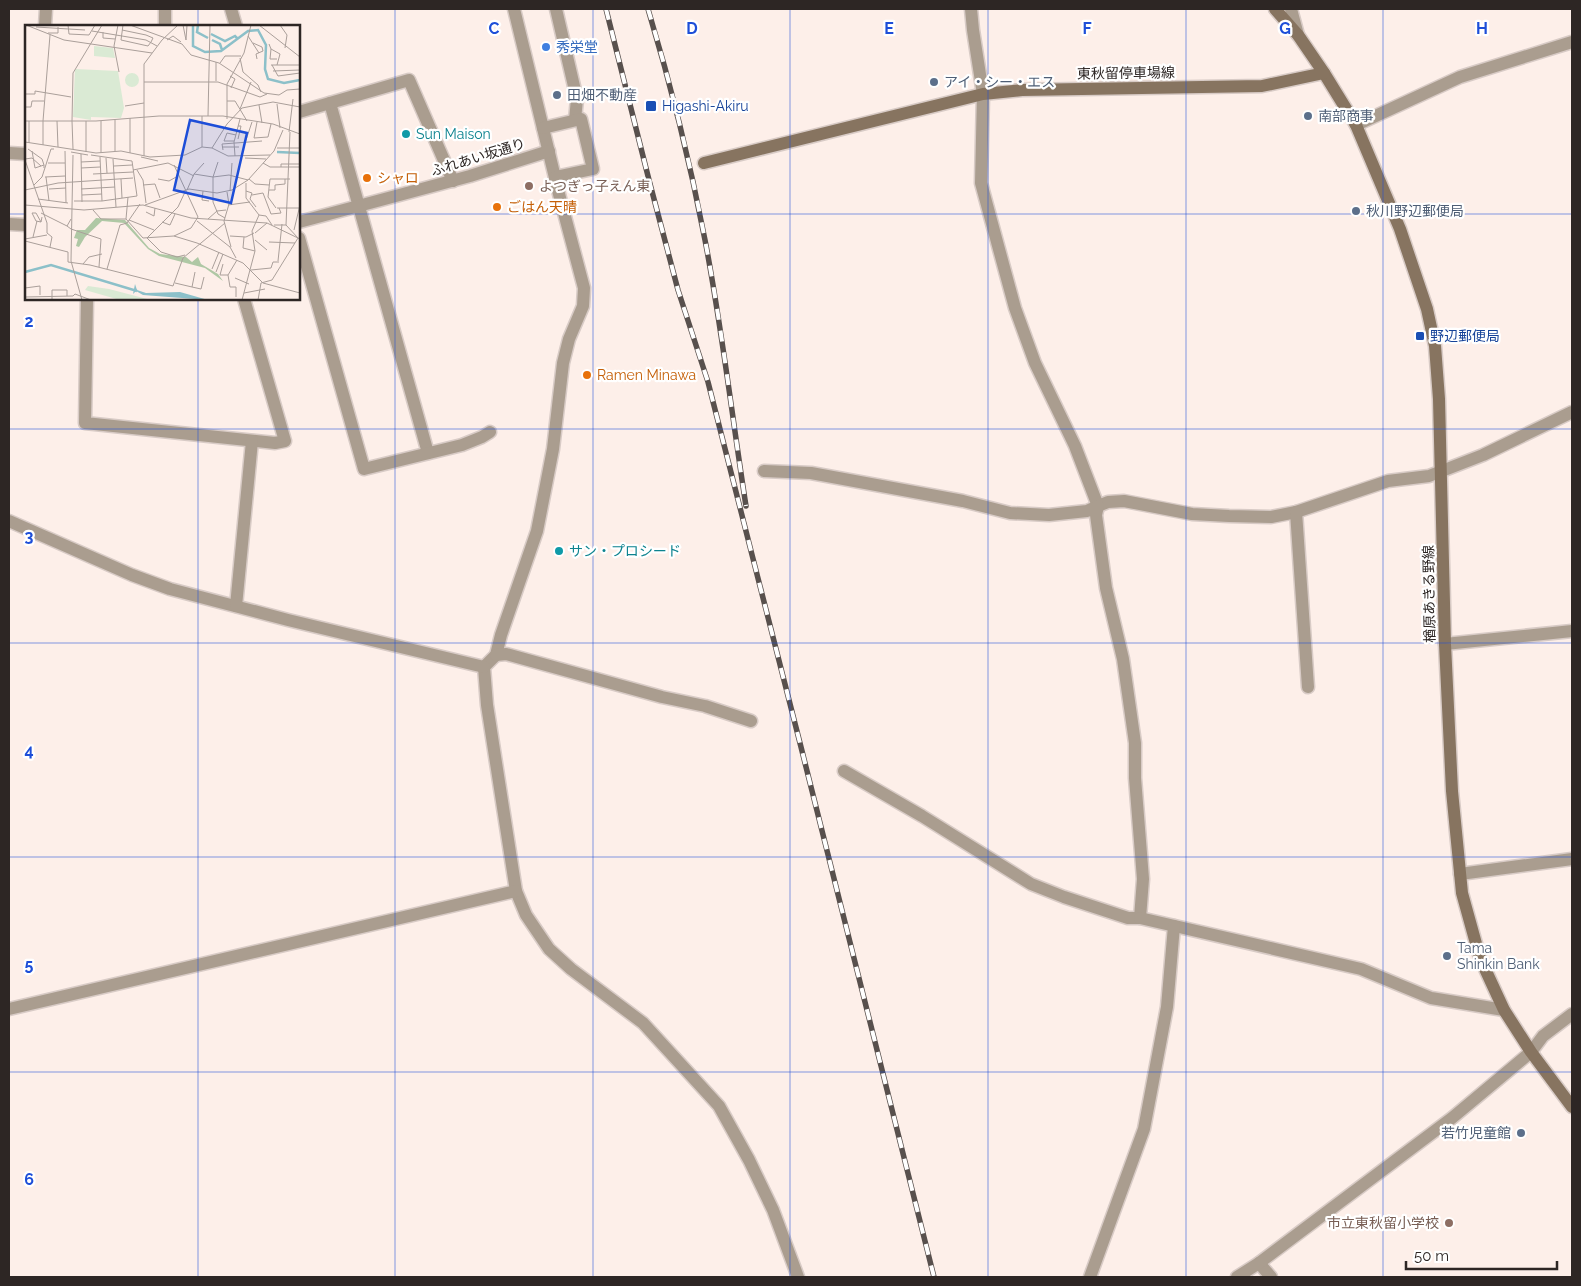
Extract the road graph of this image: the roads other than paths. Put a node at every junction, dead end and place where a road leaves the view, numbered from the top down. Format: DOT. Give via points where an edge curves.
graph roads {
  1 [pos="46,9"];
  2 [pos="166,9"];
  3 [pos="231,9"];
  4 [pos="514,9"];
  5 [pos="556,9"];
  6 [pos="972,9"];
  7 [pos="1275,9"];
  8 [pos="1291,9"];
  9 [pos="45,25"];
  10 [pos="165,25"];
  11 [pos="236,25"];
  12 [pos="1298,35"];
  13 [pos="1572,42"];
  14 [pos="1324,73"];
  15 [pos="983,94"];
  16 [pos="330,103"];
  17 [pos="300,112"];
  18 [pos="575,120"];
  19 [pos="1356,125"];
  20 [pos="543,128"];
  21 [pos="549,151"];
  22 [pos="9,153"];
  23 [pos="25,154"];
  24 [pos="704,163"];
  25 [pos="555,177"];
  26 [pos="453,181"];
  27 [pos="359,206"];
  28 [pos="300,222"];
  29 [pos="9,224"];
  30 [pos="25,225"];
  31 [pos="300,242"];
  32 [pos="87,300"];
  33 [pos="244,300"];
  34 [pos="1572,412"];
  35 [pos="490,432"];
  36 [pos="252,442"];
  37 [pos="428,453"];
  38 [pos="764,471"];
  39 [pos="1441,471"];
  40 [pos="1098,506"];
  41 [pos="1296,512"];
  42 [pos="9,521"];
  43 [pos="236,606"];
  44 [pos="1572,630"];
  45 [pos="1445,644"];
  46 [pos="496,654"];
  47 [pos="484,666"];
  48 [pos="1308,688"];
  49 [pos="751,721"];
  50 [pos="844,771"];
  51 [pos="1572,859"];
  52 [pos="1460,874"];
  53 [pos="516,890"];
  54 [pos="1140,918"];
  55 [pos="1174,926"];
  56 [pos="9,1009"];
  57 [pos="1504,1010"];
  58 [pos="1572,1014"];
  59 [pos="1567,1023"];
  60 [pos="1531,1052"];
  61 [pos="1572,1107"];
  62 [pos="1259,1263"];
  63 [pos="798,1277"];
  64 [pos="1090,1277"];
  65 [pos="1237,1277"];
  66 [pos="1271,1277"];
  1 -- 9 [label="street"];
  2 -- 10 [label="street"];
  3 -- 11 [label="street"];
  4 -- 20 [label="street"];
  5 -- 18 [label="street" via="577,99"];
  6 -- 15 [label="street"];
  7 -- 12 [label="main road"];
  8 -- 12 [label="street"];
  12 -- 14 [label="main road"];
  13 -- 19 [label="street" via="1460,77"];
  14 -- 15 [label="main road, 東秋留停車場線" via="1262,86 1022,90"];
  14 -- 19 [label="main road, 楢原あきる野線"];
  15 -- 24 [label="main road, 東秋留停車場線"];
  15 -- 40 [label="street" via="982,183 1013,299 1035,363 1075,446"];
  16 -- 17 [label="street"];
  16 -- 26 [label="street" via="408,80"];
  16 -- 27 [label="street"];
  18 -- 20 [label="street"];
  18 -- 25 [label="street" via="582,119 593,169"];
  19 -- 39 [label="main road, 楢原あきる野線" via="1400,229 1427,310 1435,346"];
  20 -- 21 [label="street"];
  21 -- 25 [label="street"];
  21 -- 26 [label="street, ふれあい坂通り"];
  22 -- 23 [label="street"];
  25 -- 46 [label="street" via="584,288 583,306 569,338 563,363 553,449 538,523"];
  26 -- 27 [label="street, ふれあい坂通り"];
  27 -- 28 [label="street, ふれあい坂通り"];
  27 -- 37 [label="street"];
  29 -- 30 [label="street"];
  31 -- 37 [label="street" via="364,469"];
  32 -- 36 [label="street" via="85,424"];
  33 -- 36 [label="street" via="285,441"];
  34 -- 39 [label="street" via="1483,455"];
  35 -- 37 [label="street" via="462,445"];
  36 -- 43 [label="street"];
  38 -- 40 [label="street" via="811,473 963,501 1010,513 1049,516 1087,511"];
  39 -- 41 [label="street" via="1429,476 1388,481"];
  39 -- 45 [label="main road, 楢原あきる野線"];
  40 -- 41 [label="street" via="1124,502 1192,514 1229,516 1271,516"];
  40 -- 54 [label="street" via="1096,515 1106,588 1123,659 1135,744 1143,879"];
  41 -- 48 [label="street"];
  42 -- 43 [label="street" via="170,590"];
  43 -- 47 [label="street"];
  44 -- 45 [label="street"];
  45 -- 52 [label="main road, 楢原あきる野線" via="1452,791"];
  46 -- 47 [label="street"];
  46 -- 49 [label="street" via="705,706"];
  47 -- 53 [label="street" via="487,705"];
  50 -- 54 [label="street" via="1031,884 1128,918"];
  51 -- 52 [label="street"];
  52 -- 57 [label="main road, 楢原あきる野線" via="1480,958"];
  53 -- 56 [label="street"];
  53 -- 63 [label="street" via="526,915 550,949 571,969 643,1023 718,1106 769,1202"];
  54 -- 55 [label="street"];
  55 -- 57 [label="street" via="1361,969 1431,998"];
  55 -- 64 [label="street" via="1167,1007 1144,1129"];
  57 -- 60 [label="main road, 楢原あきる野線"];
  58 -- 59 [label="street"];
  59 -- 60 [label="street" via="1543,1036"];
  60 -- 61 [label="main road, 楢原あきる野線"];
  60 -- 62 [label="street" via="1452,1118"];
  62 -- 65 [label="street"];
  62 -- 66 [label="street"];
}
